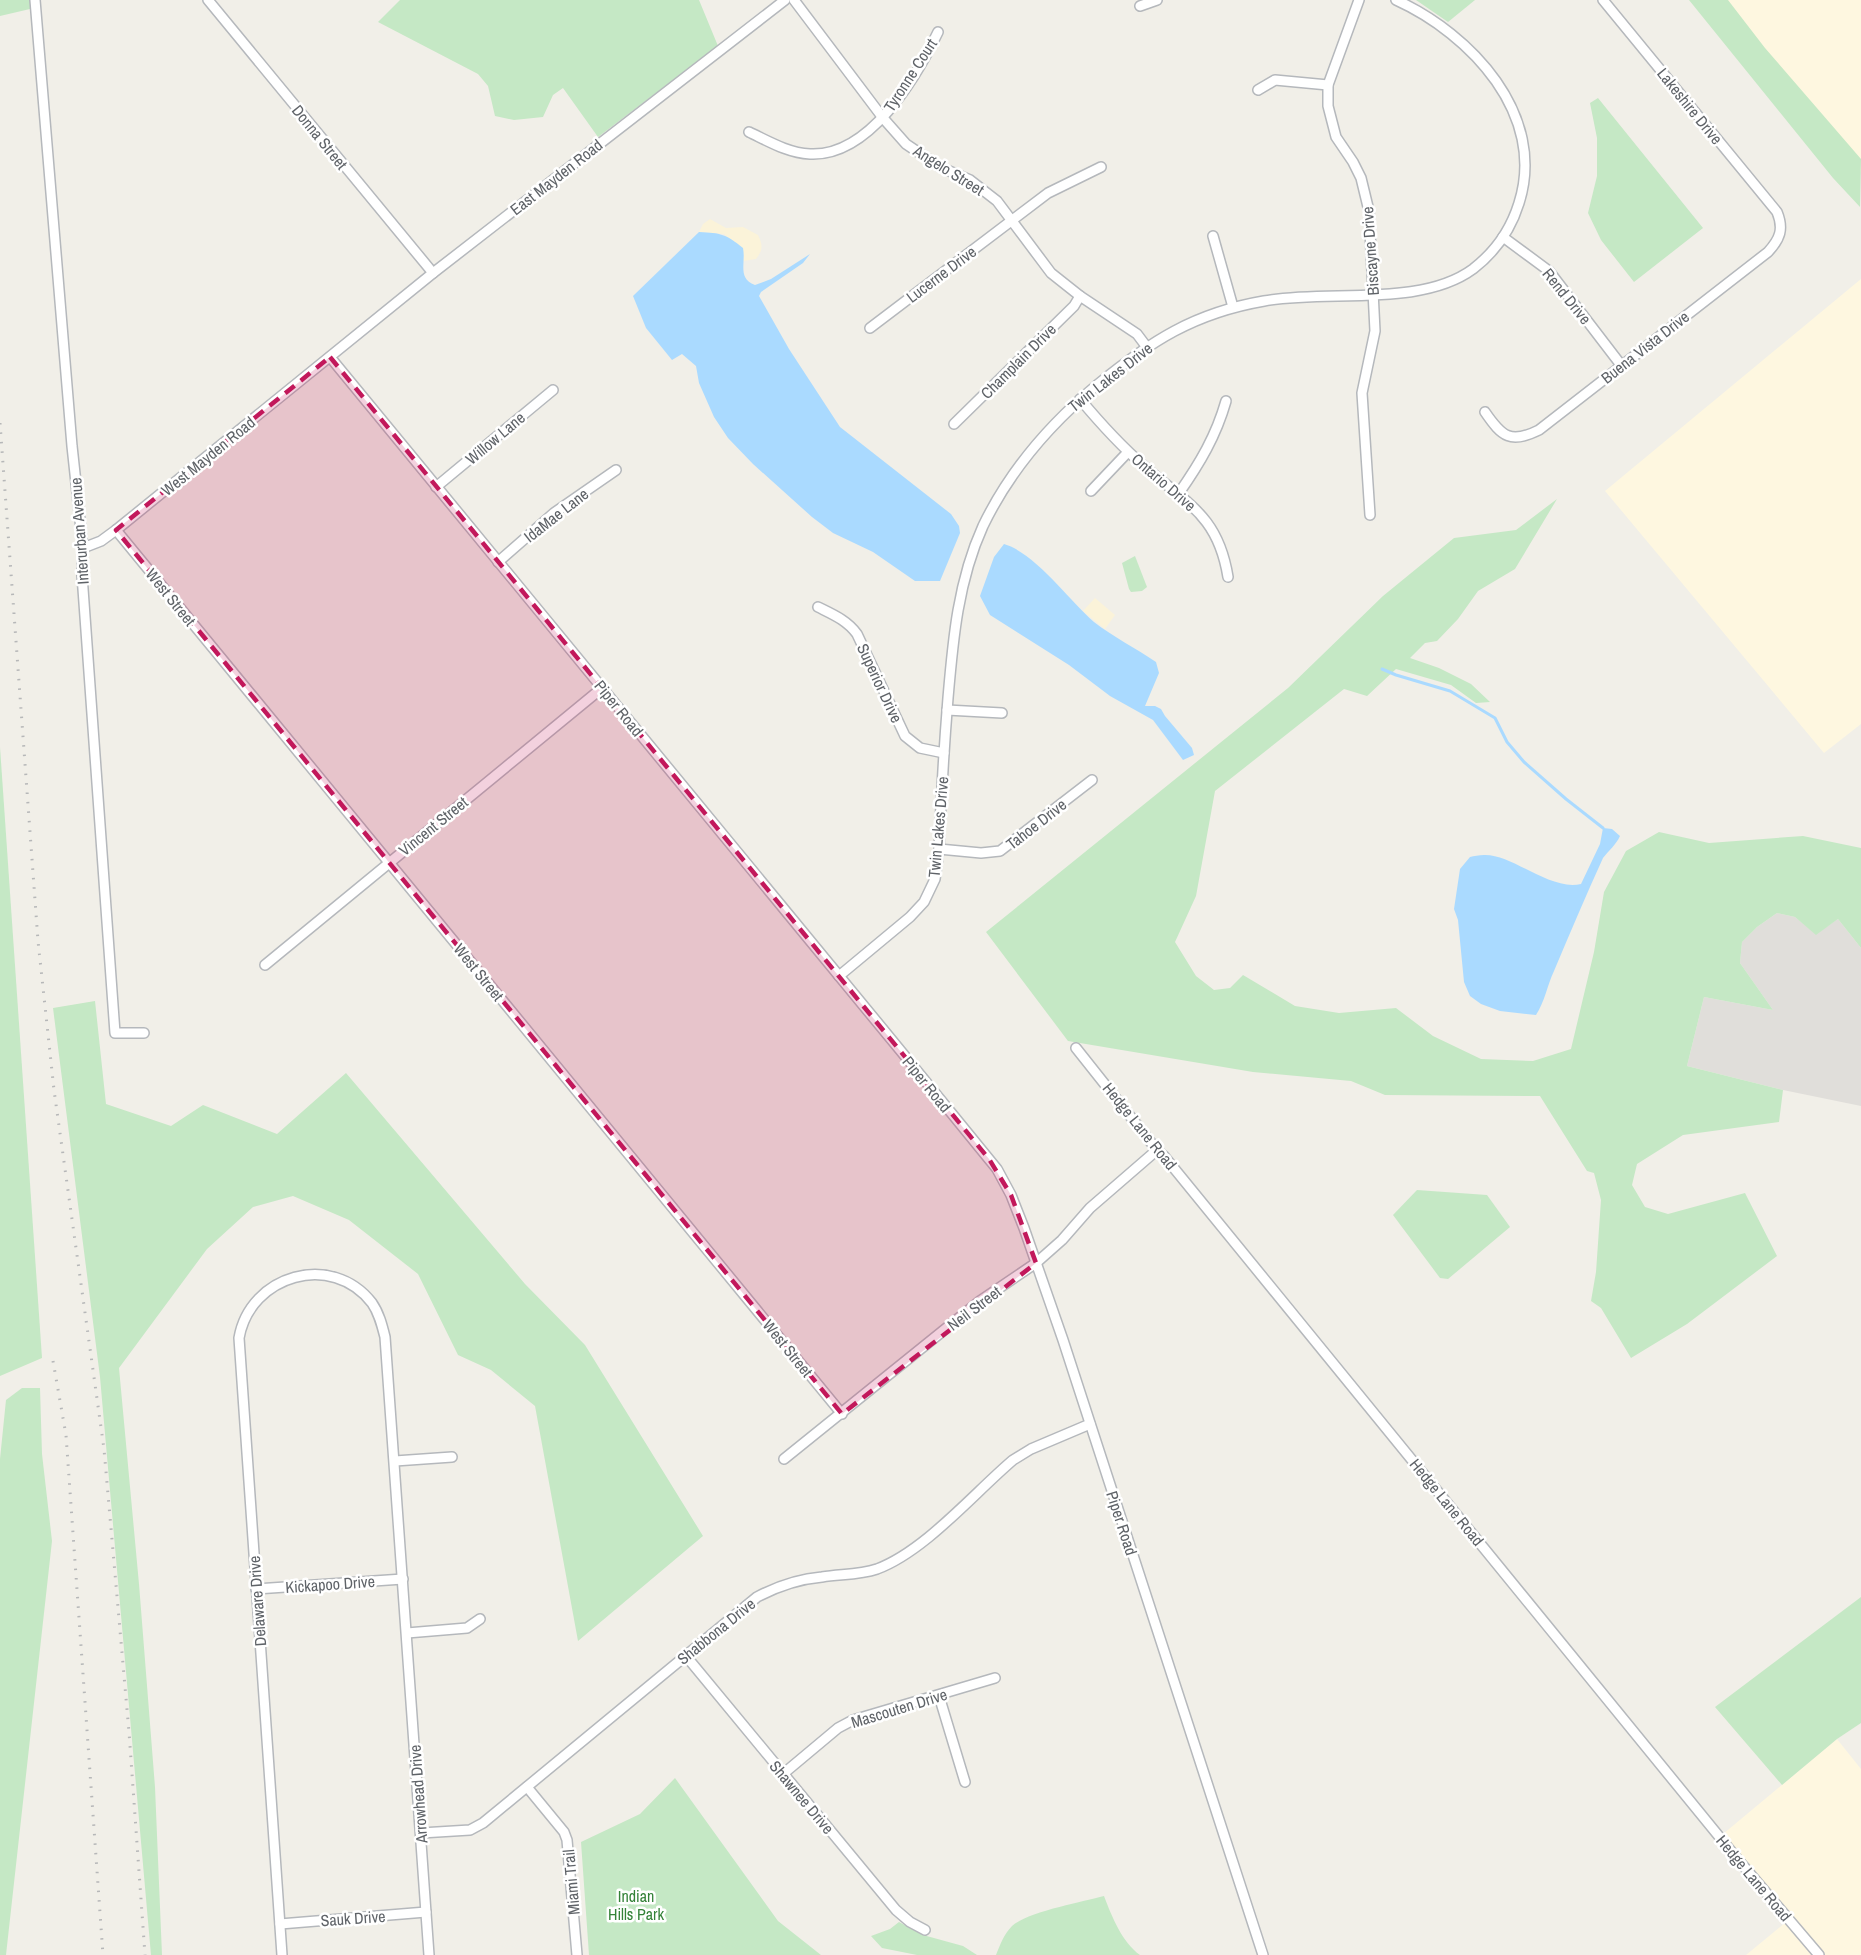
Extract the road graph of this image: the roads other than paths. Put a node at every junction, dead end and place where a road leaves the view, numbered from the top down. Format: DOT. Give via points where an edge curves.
graph roads {
  1 [pos="35,0"];
  2 [pos="208,0"];
  3 [pos="785,0"];
  4 [pos="794,0"];
  5 [pos="1157,0"];
  6 [pos="1359,0"];
  7 [pos="1396,0"];
  8 [pos="1603,0"];
  9 [pos="1140,6"];
  10 [pos="938,32"];
  11 [pos="1328,85"];
  12 [pos="1258,90"];
  13 [pos="883,118"];
  14 [pos="749,132"];
  15 [pos="1101,167"];
  16 [pos="1777,212"];
  17 [pos="1012,220"];
  18 [pos="1213,236"];
  19 [pos="1503,237"];
  20 [pos="433,273"];
  21 [pos="1373,294"];
  22 [pos="1080,297"];
  23 [pos="1233,308"];
  24 [pos="870,328"];
  25 [pos="1146,346"];
  26 [pos="330,357"];
  27 [pos="1622,365"];
  28 [pos="553,390"];
  29 [pos="1080,399"];
  30 [pos="1226,401"];
  31 [pos="1485,412"];
  32 [pos="954,424"];
  33 [pos="1128,452"];
  34 [pos="616,470"];
  35 [pos="436,486"];
  36 [pos="1091,491"];
  37 [pos="1179,493"];
  38 [pos="1370,515"];
  39 [pos="116,530"];
  40 [pos="83,548"];
  41 [pos="498,562"];
  42 [pos="1228,577"];
  43 [pos="818,607"];
  44 [pos="602,688"];
  45 [pos="947,710"];
  46 [pos="1002,713"];
  47 [pos="944,753"];
  48 [pos="1092,780"];
  49 [pos="939,849"];
  50 [pos="389,863"];
  51 [pos="265,965"];
  52 [pos="839,976"];
  53 [pos="144,1033"];
  54 [pos="1076,1048"];
  55 [pos="1157,1150"];
  56 [pos="1036,1263"];
  57 [pos="298,1276"];
  58 [pos="842,1414"];
  59 [pos="1090,1424"];
  60 [pos="452,1457"];
  61 [pos="784,1459"];
  62 [pos="395,1461"];
  63 [pos="403,1579"];
  64 [pos="256,1589"];
  65 [pos="480,1619"];
  66 [pos="407,1633"];
  67 [pos="686,1656"];
  68 [pos="995,1678"];
  69 [pos="939,1696"];
  70 [pos="783,1774"];
  71 [pos="965,1782"];
  72 [pos="527,1787"];
  73 [pos="421,1833"];
  74 [pos="426,1912"];
  75 [pos="280,1924"];
  76 [pos="925,1930"];
  77 [pos="282,1955"];
  78 [pos="429,1955"];
  79 [pos="577,1955"];
  80 [pos="1263,1955"];
  81 [pos="1819,1955"];
  1 -- 40 [label="street, Interurban Avenue"];
  2 -- 20 [label="street, Donna Street"];
  3 -- 20 [label="street, East Mayden Road"];
  4 -- 13 [label="street, Angelo Street"];
  5 -- 9 [label="street"];
  6 -- 11 [label="street, Biscayne Drive"];
  7 -- 19 [label="street, Twin Lakes Drive" via="1457,40 1492,77 1514,110 1523,138 1525,169 1521,198"];
  8 -- 16 [label="street, Lakeshire Drive"];
  10 -- 13 [label="street, Tyronne Court" via="926,58"];
  11 -- 12 [label="street" via="1275,80"];
  11 -- 21 [label="street, Biscayne Drive" via="1332,128 1353,162 1366,195"];
  13 -- 14 [label="street, Tyronne Court" via="828,153 792,151"];
  13 -- 17 [label="street, Angelo Street" via="906,144 970,180 997,201"];
  15 -- 17 [label="street, Lucerne Drive" via="1048,193"];
  16 -- 27 [label="street, Buena Vista Drive" via="1781,233 1768,252"];
  17 -- 22 [label="street, Angelo Street" via="1051,273"];
  17 -- 24 [label="street, Lucerne Drive"];
  18 -- 23 [label="street"];
  19 -- 21 [label="street, Twin Lakes Drive" via="1474,268 1447,283 1420,291"];
  19 -- 27 [label="street, Rend Drive" via="1548,271"];
  20 -- 26 [label="street, East Mayden Road"];
  21 -- 23 [label="street, Twin Lakes Drive" via="1289,297"];
  21 -- 38 [label="street, Biscayne Drive" via="1375,331 1362,393"];
  22 -- 25 [label="street, Angelo Street" via="1137,334"];
  22 -- 32 [label="street, Champlain Drive"];
  23 -- 25 [label="street, Twin Lakes Drive" via="1184,325"];
  25 -- 29 [label="street, Twin Lakes Drive"];
  26 -- 35 [label="street, Piper Road"];
  26 -- 39 [label="street, West Mayden Road"];
  27 -- 31 [label="street, Buena Vista Drive" via="1539,430 1522,437 1502,433"];
  28 -- 35 [label="street, Willow Lane"];
  29 -- 33 [label="street, Ontario Drive"];
  29 -- 45 [label="street, Twin Lakes Drive" via="1044,434 1019,466 984,525 964,580 955,621"];
  30 -- 37 [label="street" via="1211,443"];
  33 -- 36 [label="street"];
  33 -- 37 [label="street, Ontario Drive"];
  34 -- 41 [label="street, IdaMae Lane" via="554,513"];
  35 -- 41 [label="street, Piper Road"];
  37 -- 42 [label="street, Ontario Drive" via="1218,540"];
  39 -- 40 [label="street, West Mayden Road"];
  39 -- 50 [label="street, West Street"];
  40 -- 53 [label="street, Interurban Avenue" via="115,1033"];
  41 -- 44 [label="street, Piper Road"];
  43 -- 47 [label="street, Superior Drive" via="851,626 857,634 905,736 920,748"];
  44 -- 50 [label="street, Vincent Street"];
  44 -- 52 [label="street, Piper Road"];
  45 -- 46 [label="street"];
  45 -- 47 [label="street, Twin Lakes Drive"];
  47 -- 49 [label="street, Twin Lakes Drive"];
  48 -- 49 [label="street, Tahoe Drive" via="997,857"];
  49 -- 52 [label="street, Twin Lakes Drive" via="934,879 924,902"];
  50 -- 51 [label="street, Vincent Street"];
  50 -- 58 [label="street, West Street"];
  52 -- 56 [label="street, Piper Road" via="997,1169"];
  54 -- 55 [label="street, Hedge Lane Road"];
  55 -- 56 [label="street, Neil Street" via="1090,1208"];
  55 -- 81 [label="street, Hedge Lane Road"];
  56 -- 58 [label="street, Neil Street" via="980,1302"];
  56 -- 59 [label="street, Piper Road"];
  57 -- 62 [label="street, Arrowhead Drive" via="343,1280 377,1311 385,1337"];
  57 -- 64 [label="street, Delaware Drive" via="262,1294 244,1317 239,1338"];
  58 -- 61 [label="street, Neil Street"];
  59 -- 67 [label="street, Shabbona Drive" via="1013,1460 903,1556 860,1573 790,1582 770,1590"];
  59 -- 80 [label="street, Piper Road"];
  60 -- 62 [label="street"];
  62 -- 63 [label="street, Arrowhead Drive"];
  63 -- 64 [label="street, Kickapoo Drive"];
  63 -- 66 [label="street, Arrowhead Drive"];
  64 -- 75 [label="street, Delaware Drive"];
  65 -- 66 [label="street" via="467,1628"];
  66 -- 73 [label="street, Arrowhead Drive"];
  67 -- 70 [label="street, Shawnee Drive"];
  67 -- 72 [label="street, Shabbona Drive"];
  68 -- 69 [label="street, Mascouten Drive"];
  69 -- 70 [label="street, Mascouten Drive" via="838,1728"];
  69 -- 71 [label="street"];
  70 -- 76 [label="street, Shawnee Drive" via="896,1910"];
  72 -- 73 [label="street, Shabbona Drive" via="477,1827"];
  72 -- 79 [label="street, Miami Trail" via="567,1840"];
  73 -- 74 [label="street, Arrowhead Drive"];
  74 -- 75 [label="street, Sauk Drive"];
  74 -- 78 [label="street, Arrowhead Drive"];
  75 -- 77 [label="street, Delaware Drive"];
}
